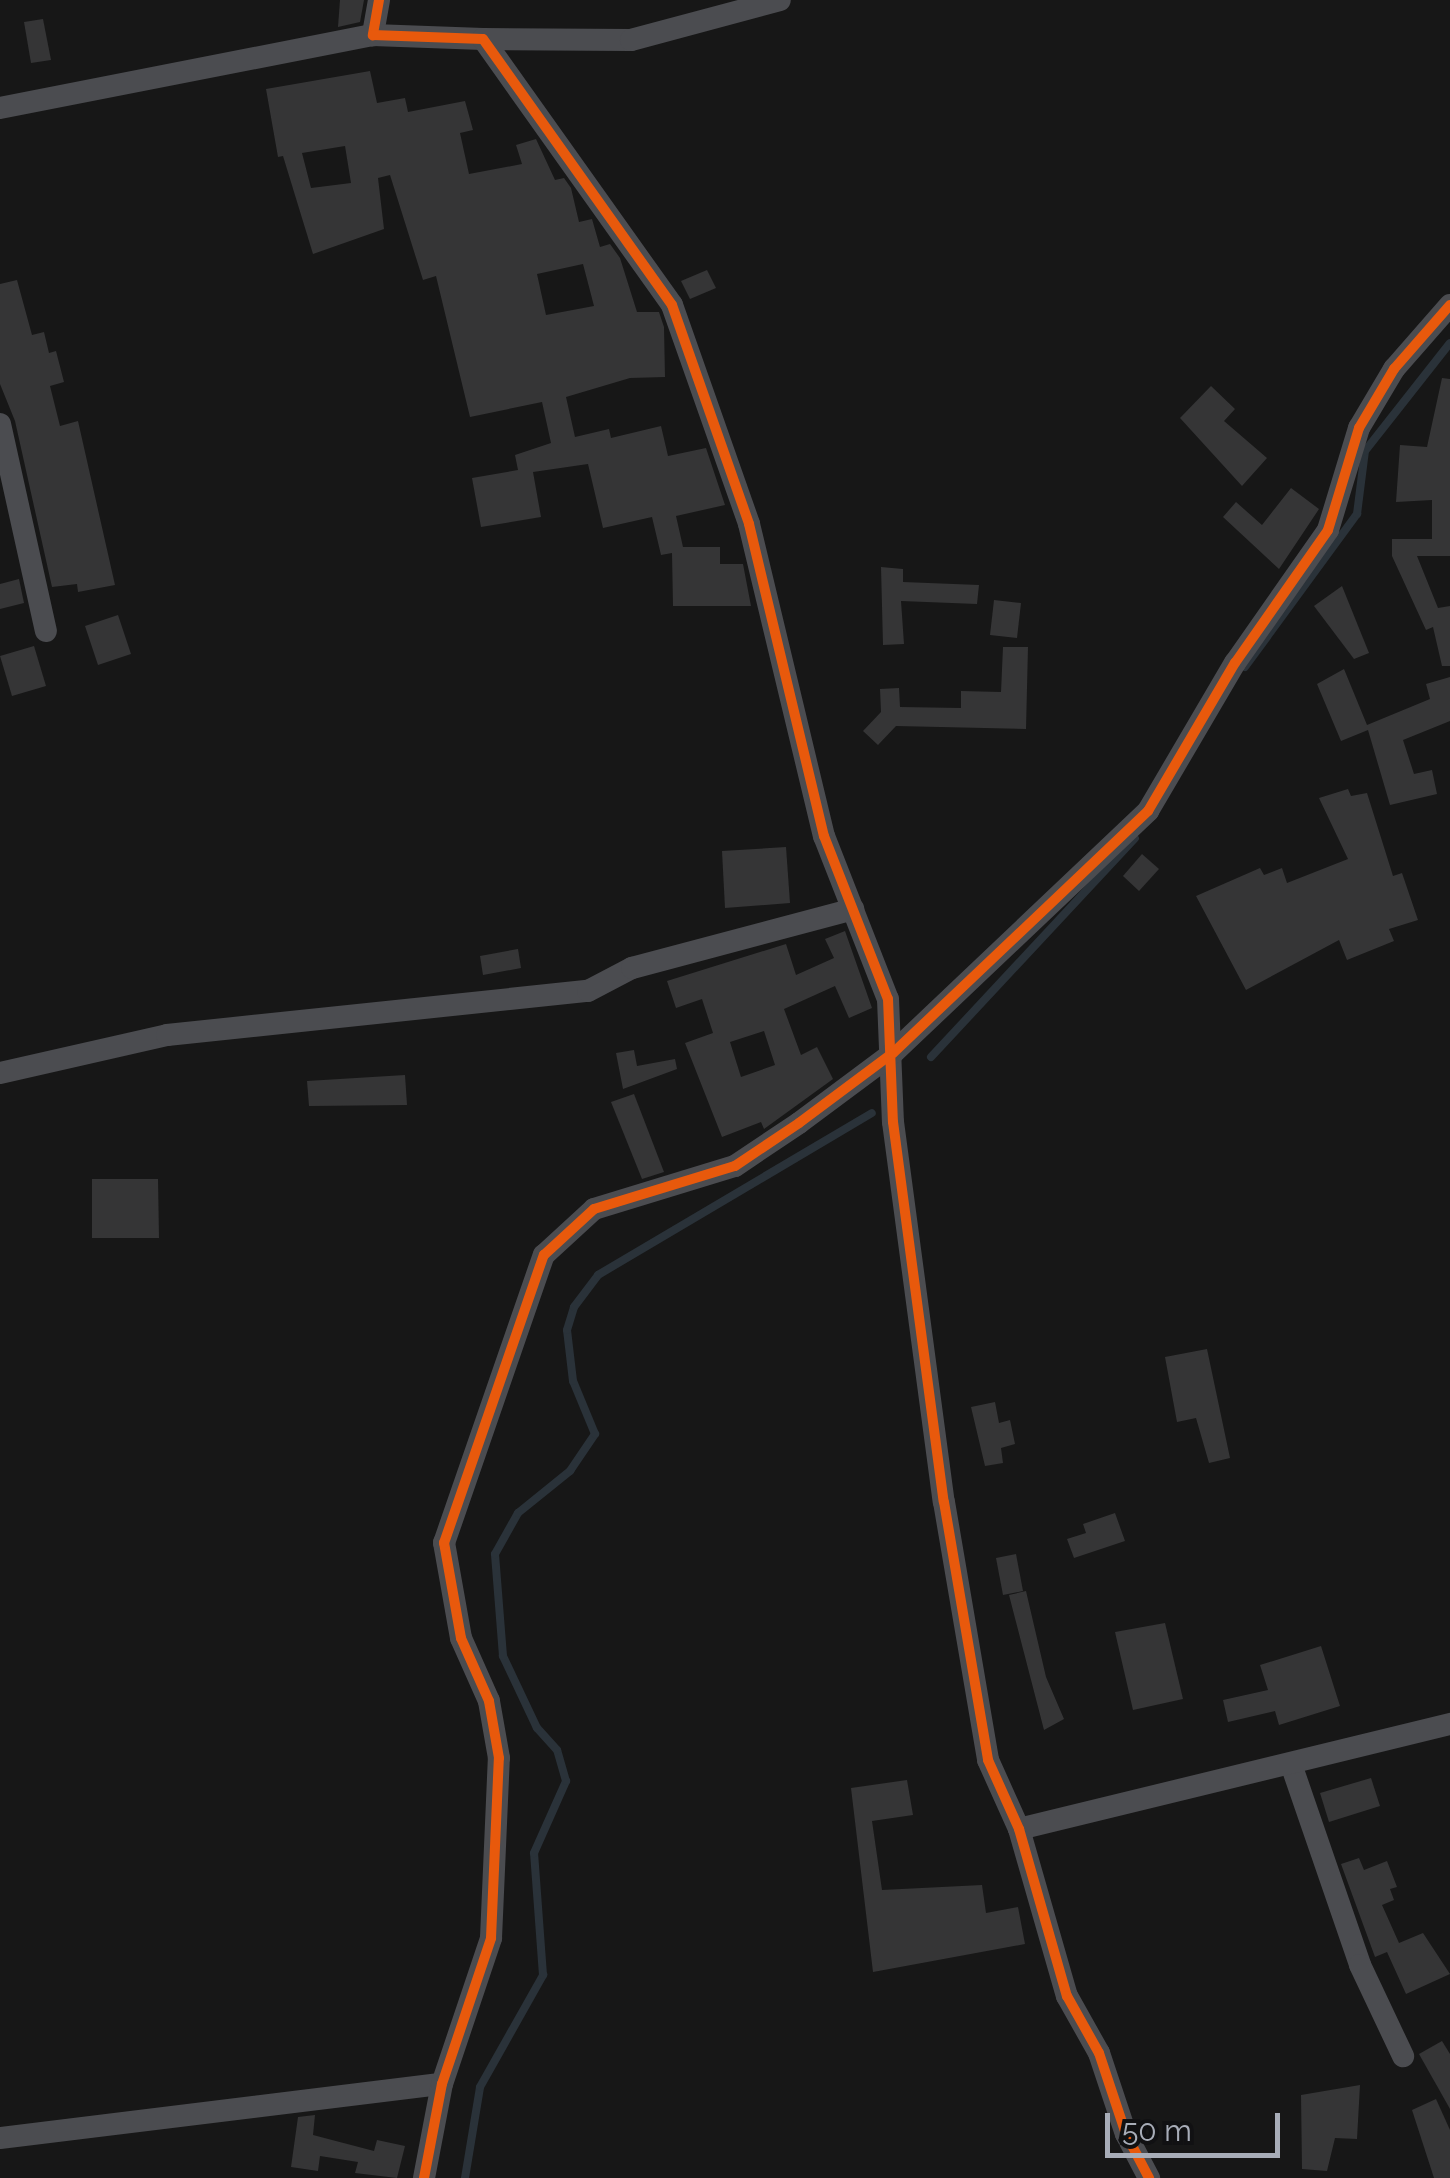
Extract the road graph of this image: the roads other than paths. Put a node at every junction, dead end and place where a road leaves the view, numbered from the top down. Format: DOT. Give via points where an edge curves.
graph roads {
  1 [pos="379,0"];
  2 [pos="780,0"];
  3 [pos="373,35"];
  4 [pos="483,39"];
  5 [pos="0,108"];
  6 [pos="1450,305"];
  7 [pos="0,424"];
  8 [pos="46,631"];
  9 [pos="853,909"];
  10 [pos="893,1052"];
  11 [pos="0,1073"];
  12 [pos="1450,1724"];
  13 [pos="1292,1767"];
  14 [pos="1019,1829"];
  15 [pos="1403,2056"];
  16 [pos="442,2084"];
  17 [pos="0,2138"];
  18 [pos="424,2178"];
  19 [pos="1149,2178"];
  1 -- 3 [label="street"];
  2 -- 4 [label="street" via="631,40"];
  3 -- 4 [label="street"];
  3 -- 5 [label="street"];
  4 -- 9 [label="street" via="672,305 750,524 824,836"];
  6 -- 10 [label="street" via="1394,368 1359,428 1328,530 1235,663 1148,811"];
  7 -- 8 [label="street"];
  9 -- 10 [label="street" via="888,999"];
  9 -- 11 [label="street" via="632,968 588,991 168,1035"];
  10 -- 14 [label="street" via="894,1122 944,1502 988,1760"];
  10 -- 16 [label="street" via="735,1166 594,1209 544,1256 444,1543 462,1638 489,1701 499,1758 492,1938"];
  12 -- 13 [label="street"];
  13 -- 14 [label="street"];
  13 -- 15 [label="street" via="1360,1965"];
  14 -- 19 [label="street" via="1068,1996 1099,2053"];
  16 -- 17 [label="street"];
  16 -- 18 [label="street"];
}
